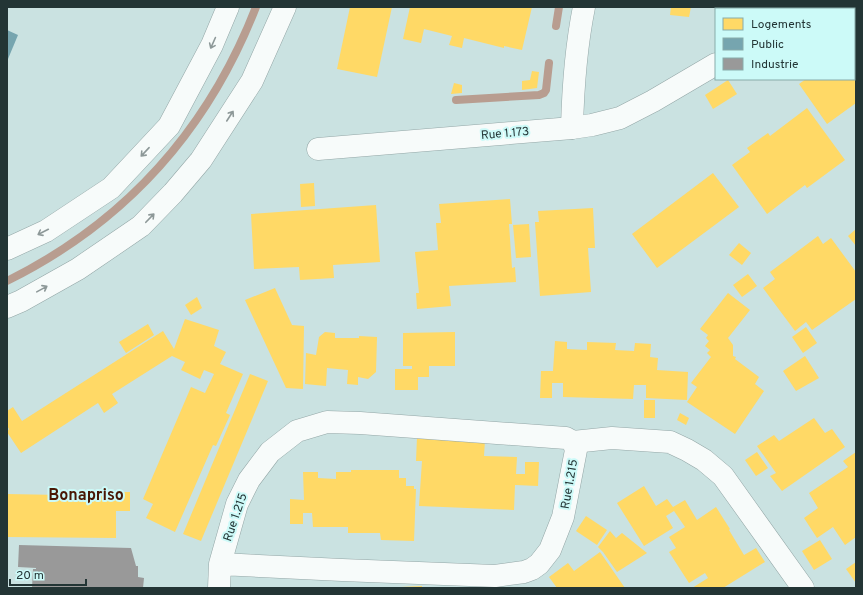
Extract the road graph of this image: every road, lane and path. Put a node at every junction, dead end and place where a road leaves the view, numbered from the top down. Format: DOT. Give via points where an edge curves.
graph roads {
  1 [pos="228,7"];
  2 [pos="284,7"];
  3 [pos="584,7"];
  4 [pos="715,65"];
  5 [pos="572,128"];
  6 [pos="318,149"];
  7 [pos="7,249"];
  8 [pos="7,307"];
  9 [pos="573,442"];
  10 [pos="220,564"];
  11 [pos="219,588"];
  12 [pos="803,588"];
  1 -- 7 [label="main road, one-way" via="212,45 169,126 112,188 46,231"];
  8 -- 2 [label="main road, one-way" via="78,269 142,226 173,193 201,160 252,81"];
  3 -- 5 [label="main road" via="574,72"];
  4 -- 5 [label="main road, Rue 1.173" via="653,102 620,118"];
  5 -- 6 [label="main road, Rue 1.173"];
  9 -- 10 [label="main road, Rue 1.215" via="566,438 360,423 326,422 297,431 270,452 249,480 237,504"];
  9 -- 10 [label="main road, Rue 1.215" via="576,450 563,517 550,550 539,564 524,572 495,576"];
  9 -- 12 [label="main road" via="612,438 670,442 704,460 723,476"];
  10 -- 11 [label="main road, Rue 1.215"];
}
